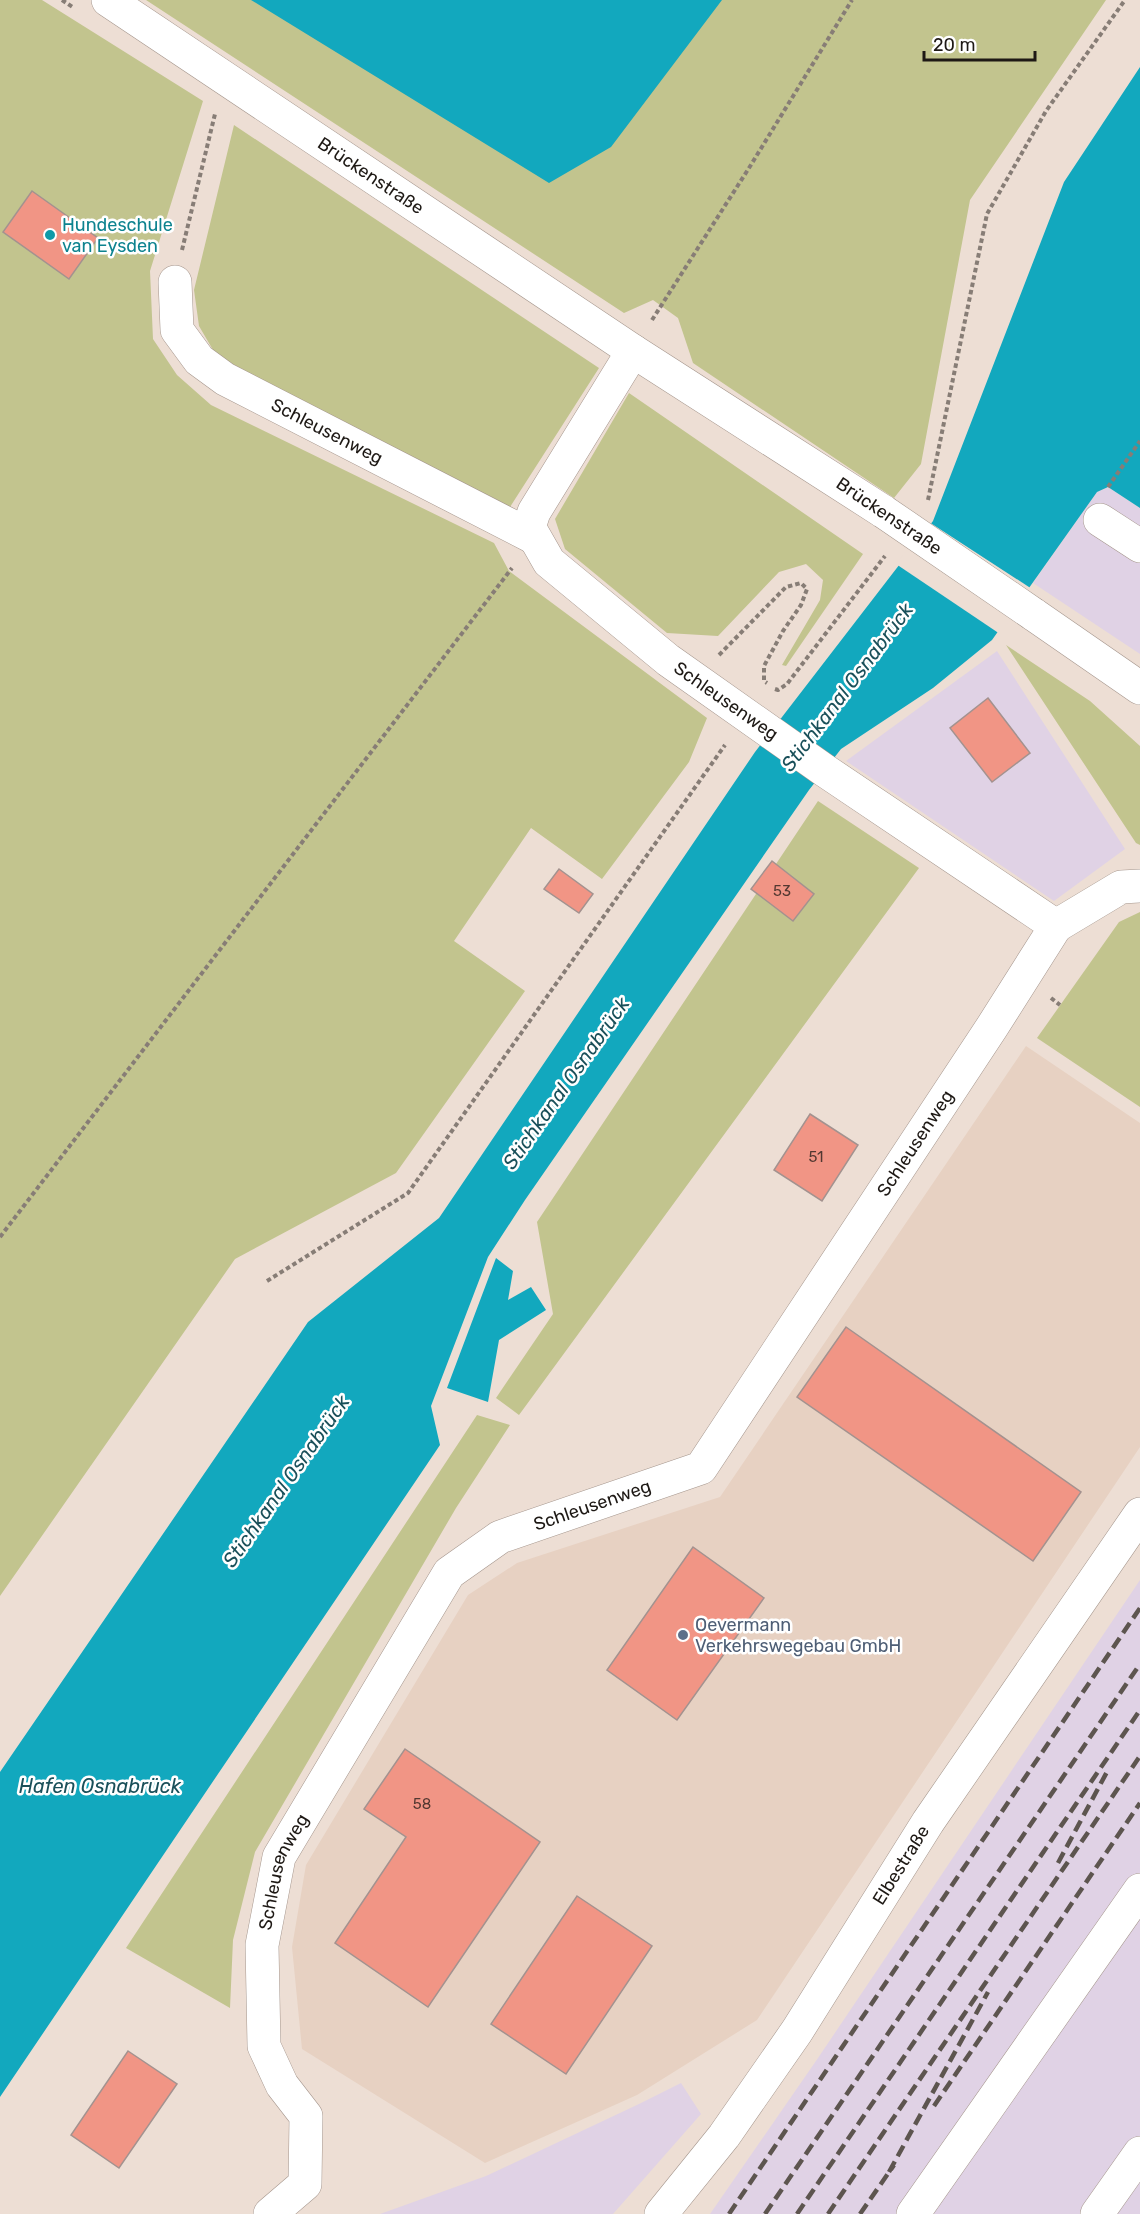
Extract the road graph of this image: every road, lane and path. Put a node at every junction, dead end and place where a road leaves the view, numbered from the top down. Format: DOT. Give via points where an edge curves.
graph roads {
  1 [pos="108,0"];
  2 [pos="852,0"];
  3 [pos="1125,0"];
  4 [pos="228,80"];
  5 [pos="175,282"];
  6 [pos="633,351"];
  7 [pos="1140,441"];
  8 [pos="1108,487"];
  9 [pos="927,501"];
  10 [pos="1100,520"];
  11 [pos="533,537"];
  12 [pos="1140,546"];
  13 [pos="892,547"];
  14 [pos="668,660"];
  15 [pos="1140,688"];
  16 [pos="728,742"];
  17 [pos="1140,886"];
  18 [pos="1056,926"];
  19 [pos="0,1237"];
  20 [pos="267,1281"];
  21 [pos="1140,1514"];
  22 [pos="1140,1890"];
  23 [pos="1140,2152"];
  24 [pos="270,2214"];
  25 [pos="661,2214"];
  26 [pos="913,2214"];
  27 [pos="1097,2214"];
  1 -- 4 [label="street, Brückenstraße"];
  2 -- 6 [label="path"];
  3 -- 9 [label="path" via="1046,111 987,214"];
  4 -- 5 [label="path" via="210,129"];
  4 -- 6 [label="street, Brückenstraße"];
  5 -- 11 [label="street, Schleusenweg" via="177,330 199,360 225,380"];
  6 -- 11 [label="street" via="534,512 529,527"];
  6 -- 15 [label="street, Brückenstraße, bridge" via="884,512"];
  7 -- 8 [label="path"];
  10 -- 12 [label="street"];
  11 -- 14 [label="street, Schleusenweg" via="549,562"];
  11 -- 19 [label="path"];
  13 -- 14 [label="path" via="787,684 778,690 764,681 764,666 801,605 807,589 801,583 786,587 718,656"];
  14 -- 18 [label="street, Schleusenweg"];
  16 -- 20 [label="path" via="408,1193"];
  17 -- 18 [label="street, Schleusenweg" via="1121,887"];
  18 -- 24 [label="street, Schleusenweg" via="701,1468 500,1537 449,1573 279,1857 262,1945 264,2046 282,2085 306,2116 304,2184"];
  21 -- 25 [label="street, Elbestraße" via="928,1822 797,2031 724,2136"];
  22 -- 26 [label="street"];
  23 -- 27 [label="street"];
}
